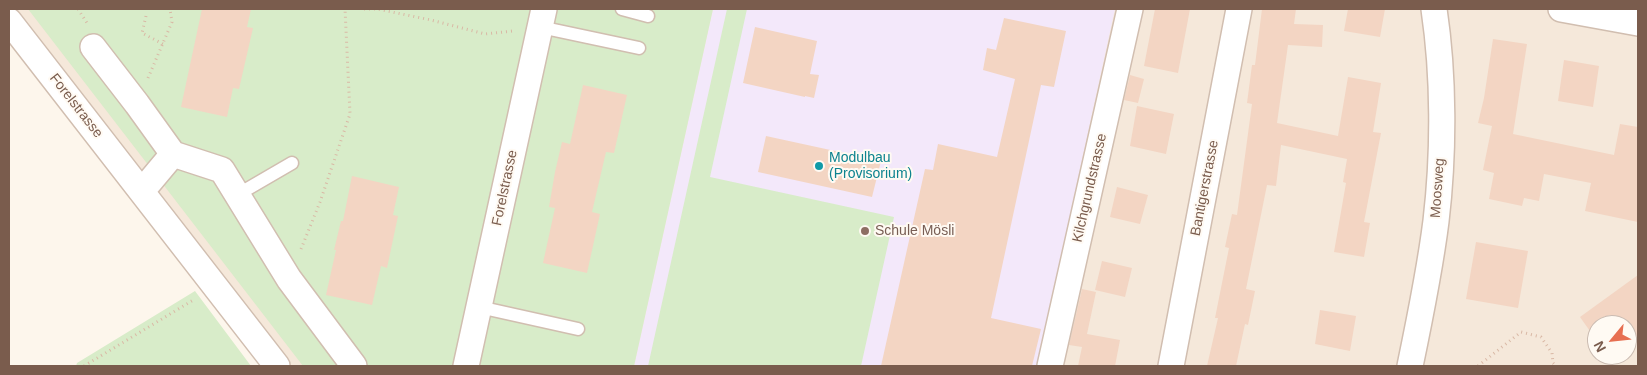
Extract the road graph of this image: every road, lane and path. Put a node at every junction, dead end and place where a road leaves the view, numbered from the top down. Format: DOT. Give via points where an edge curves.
graph roads {
  1 [pos="170,9"];
  2 [pos="345,9"];
  3 [pos="364,9"];
  4 [pos="622,9"];
  5 [pos="1130,9"];
  6 [pos="1239,9"];
  7 [pos="1434,9"];
  8 [pos="1561,9"];
  9 [pos="146,16"];
  10 [pos="648,16"];
  11 [pos="542,18"];
  12 [pos="9,21"];
  13 [pos="1638,23"];
  14 [pos="163,44"];
  15 [pos="93,47"];
  16 [pos="639,48"];
  17 [pos="137,104"];
  18 [pos="173,154"];
  19 [pos="292,163"];
  20 [pos="142,191"];
  21 [pos="237,194"];
  22 [pos="289,278"];
  23 [pos="216,286"];
  24 [pos="479,307"];
  25 [pos="578,329"];
  26 [pos="84,366"];
  27 [pos="278,366"];
  28 [pos="354,366"];
  29 [pos="466,366"];
  30 [pos="1050,366"];
  31 [pos="1171,366"];
  32 [pos="1410,366"];
  33 [pos="1478,366"];
  34 [pos="1556,366"];
  1 -- 14 [label="path" via="172,22"];
  2 -- 22 [label="path" via="350,114 320,202"];
  3 -- 11 [label="path" via="431,20 485,34"];
  4 -- 10 [label="lane"];
  5 -- 30 [label="street, Kilchgrundstrasse"];
  6 -- 31 [label="street, Bantigerstrasse"];
  7 -- 32 [label="street, Moosweg" via="1441,92 1436,220"];
  8 -- 13 [label="street"];
  9 -- 14 [label="path" via="142,33"];
  11 -- 16 [label="lane"];
  11 -- 24 [label="street, Forelstrasse"];
  12 -- 20 [label="street, Forelstrasse"];
  14 -- 17 [label="path"];
  15 -- 17 [label="street"];
  17 -- 18 [label="street"];
  18 -- 20 [label="street"];
  18 -- 21 [label="street" via="222,170"];
  19 -- 21 [label="lane"];
  20 -- 23 [label="street, Forelstrasse"];
  21 -- 22 [label="street"];
  22 -- 28 [label="street"];
  23 -- 26 [label="path"];
  23 -- 27 [label="street, Forelstrasse"];
  24 -- 25 [label="lane"];
  24 -- 29 [label="street, Forelstrasse"];
  33 -- 34 [label="path" via="1521,332 1541,337"];
}
